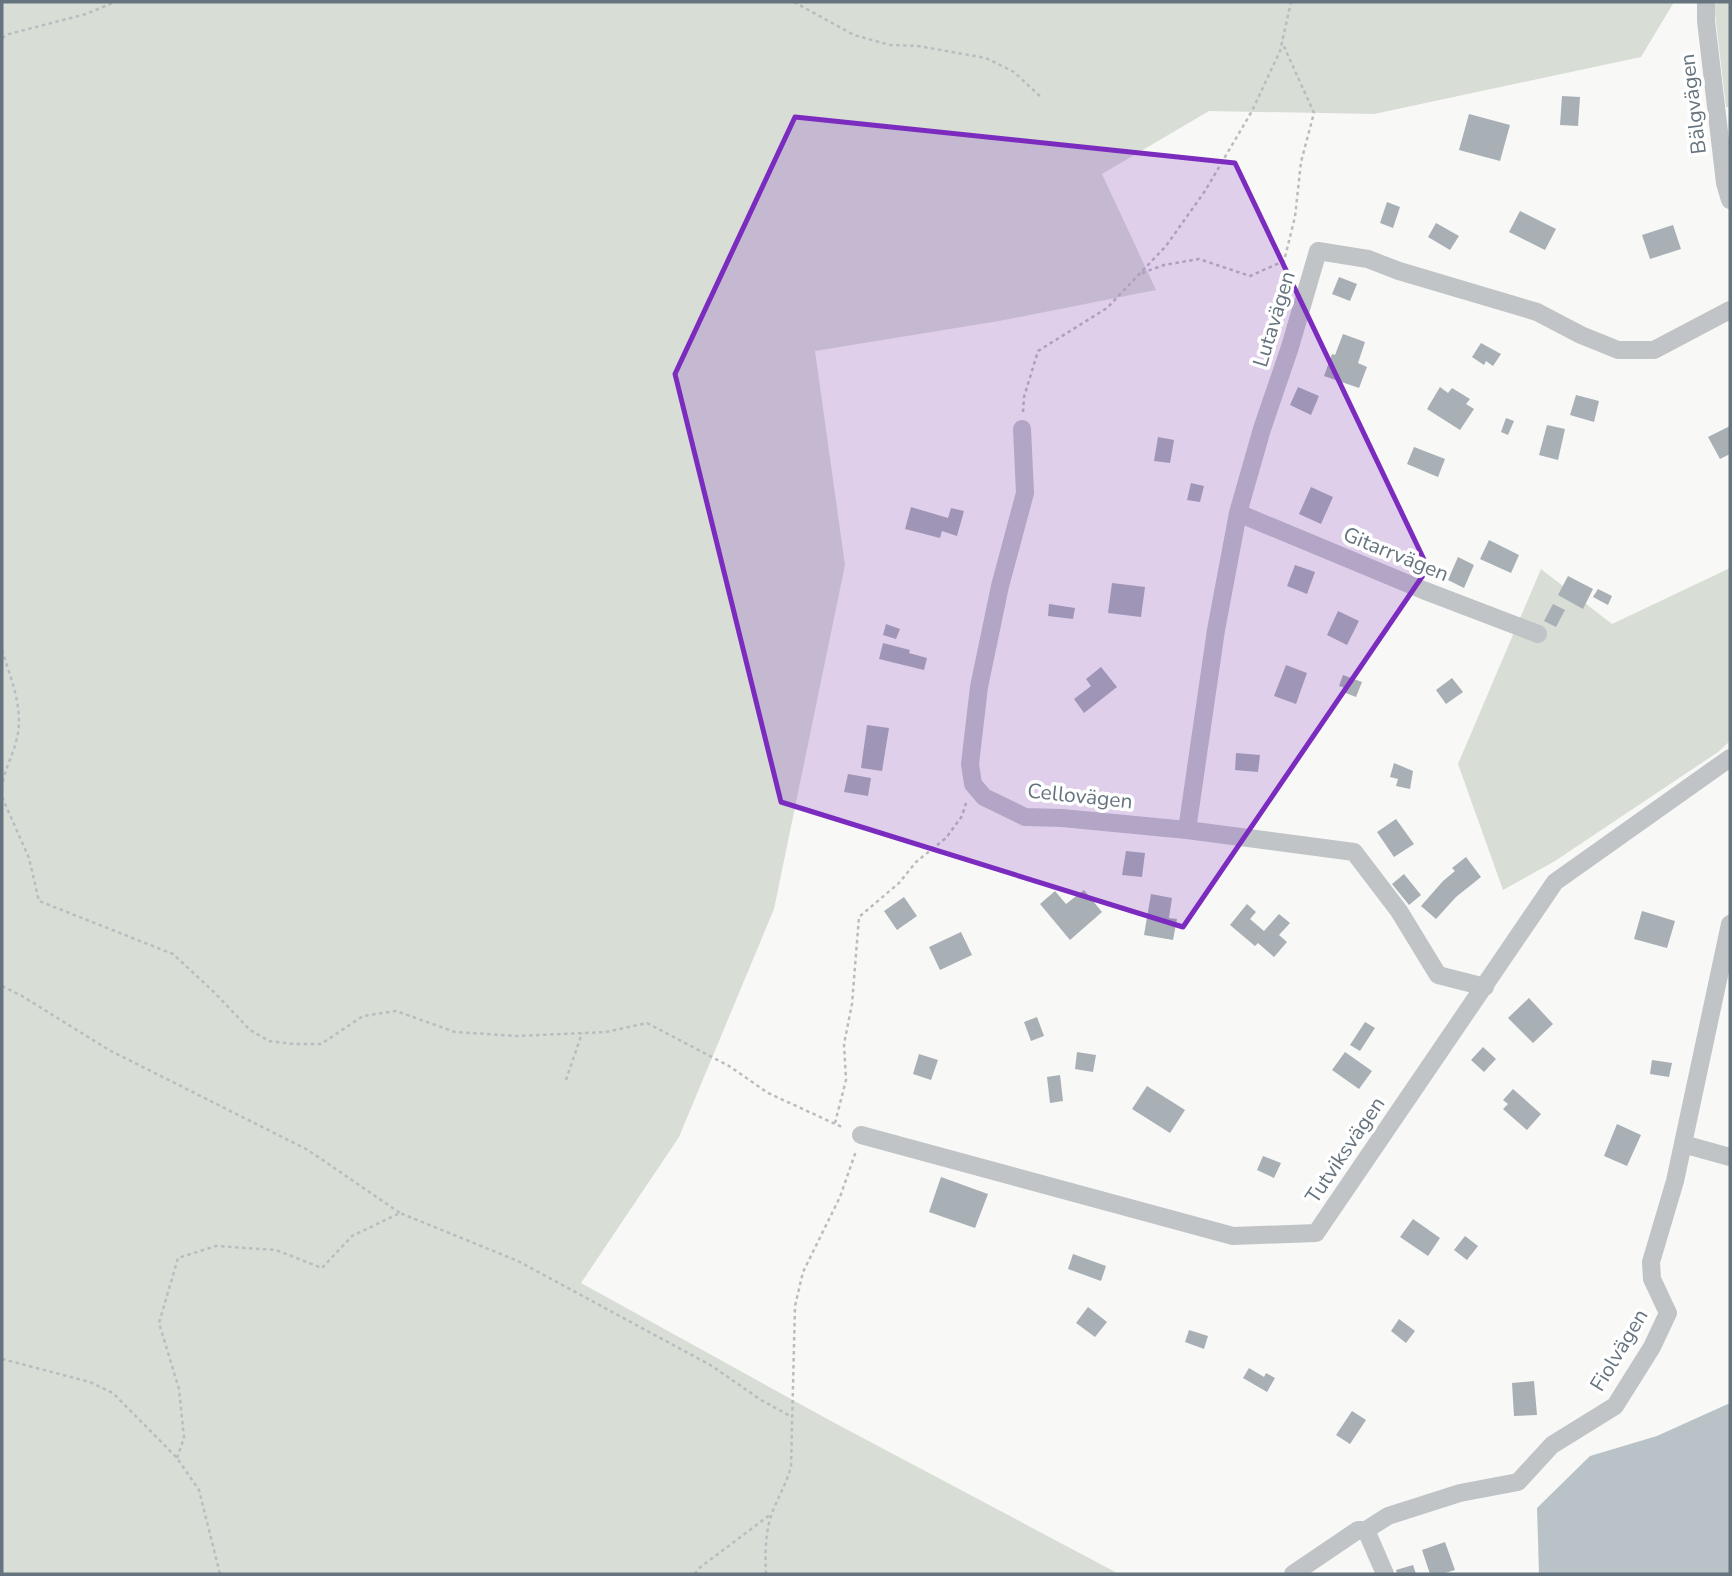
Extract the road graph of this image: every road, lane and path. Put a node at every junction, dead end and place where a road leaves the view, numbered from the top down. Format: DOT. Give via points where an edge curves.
graph roads {
  1 [pos="115,2"];
  2 [pos="794,2"];
  3 [pos="1291,2"];
  4 [pos="1706,2"];
  5 [pos="2,38"];
  6 [pos="1282,42"];
  7 [pos="1042,98"];
  8 [pos="1730,200"];
  9 [pos="1140,274"];
  10 [pos="1730,310"];
  11 [pos="1022,429"];
  12 [pos="1238,513"];
  13 [pos="1538,634"];
  14 [pos="2,650"];
  15 [pos="1729,765"];
  16 [pos="973,784"];
  17 [pos="2,789"];
  18 [pos="2,796"];
  19 [pos="1187,830"];
  20 [pos="1730,924"];
  21 [pos="2,986"];
  22 [pos="1485,987"];
  23 [pos="582,1033"];
  24 [pos="566,1080"];
  25 [pos="835,1123"];
  26 [pos="861,1135"];
  27 [pos="1683,1144"];
  28 [pos="1730,1157"];
  29 [pos="400,1213"];
  30 [pos="2,1359"];
  31 [pos="792,1417"];
  32 [pos="177,1458"];
  33 [pos="771,1514"];
  34 [pos="1366,1530"];
  35 [pos="219,1574"];
  36 [pos="695,1574"];
  37 [pos="766,1574"];
  38 [pos="1293,1574"];
  39 [pos="1385,1574"];
  1 -- 5 [label="path"];
  2 -- 7 [label="path" via="854,35 890,45 986,58 1014,72"];
  3 -- 6 [label="path"];
  4 -- 8 [label="street, Bälgvägen"];
  6 -- 9 [label="path" via="1252,111 1205,191"];
  6 -- 9 [label="path" via="1314,113 1284,261 1250,276 1199,259"];
  9 -- 11 [label="path" via="1107,308 1038,351 1024,397"];
  10 -- 12 [label="street, Lutavägen" via="1654,350 1618,350 1537,312 1368,259 1318,251"];
  11 -- 16 [label="street" via="1025,494 979,687 970,764"];
  12 -- 13 [label="street, Gitarrvägen"];
  12 -- 19 [label="street, Lutavägen"];
  14 -- 17 [label="path" via="20,720"];
  15 -- 22 [label="street, Tutviksvägen" via="1555,882"];
  16 -- 19 [label="street, Cellovägen" via="984,797 1025,817"];
  16 -- 25 [label="path" via="962,816 946,838 859,917 844,1044 846,1080"];
  18 -- 23 [label="path" via="29,858 39,901 173,954 250,1030 269,1041 321,1044 363,1016 396,1012 455,1032 517,1036"];
  19 -- 22 [label="street, Cellovägen" via="1354,852 1399,911 1438,975"];
  20 -- 27 [label="street, Fiolvägen"];
  21 -- 29 [label="path" via="108,1050 308,1150"];
  22 -- 26 [label="street, Tutviksvägen" via="1316,1233 1233,1236"];
  23 -- 24 [label="path"];
  23 -- 25 [label="path" via="647,1023 729,1066 768,1093"];
  25 -- 26 [label="path"];
  26 -- 31 [label="path" via="840,1197 800,1283 795,1306"];
  27 -- 28 [label="street"];
  27 -- 34 [label="street, Fiolvägen" via="1651,1262 1652,1279 1668,1313 1615,1406 1552,1445 1518,1482 1448,1496 1388,1516"];
  29 -- 31 [label="path" via="518,1261 712,1366"];
  29 -- 32 [label="path" via="352,1236 322,1268 276,1250 216,1246 178,1258 159,1323 179,1389 184,1438"];
  30 -- 32 [label="path" via="113,1392"];
  31 -- 33 [label="path" via="791,1466"];
  32 -- 35 [label="path" via="199,1490"];
  33 -- 36 [label="path"];
  33 -- 37 [label="path"];
  34 -- 38 [label="street, Fiolvägen" via="1358,1530"];
  34 -- 39 [label="street"];
}
